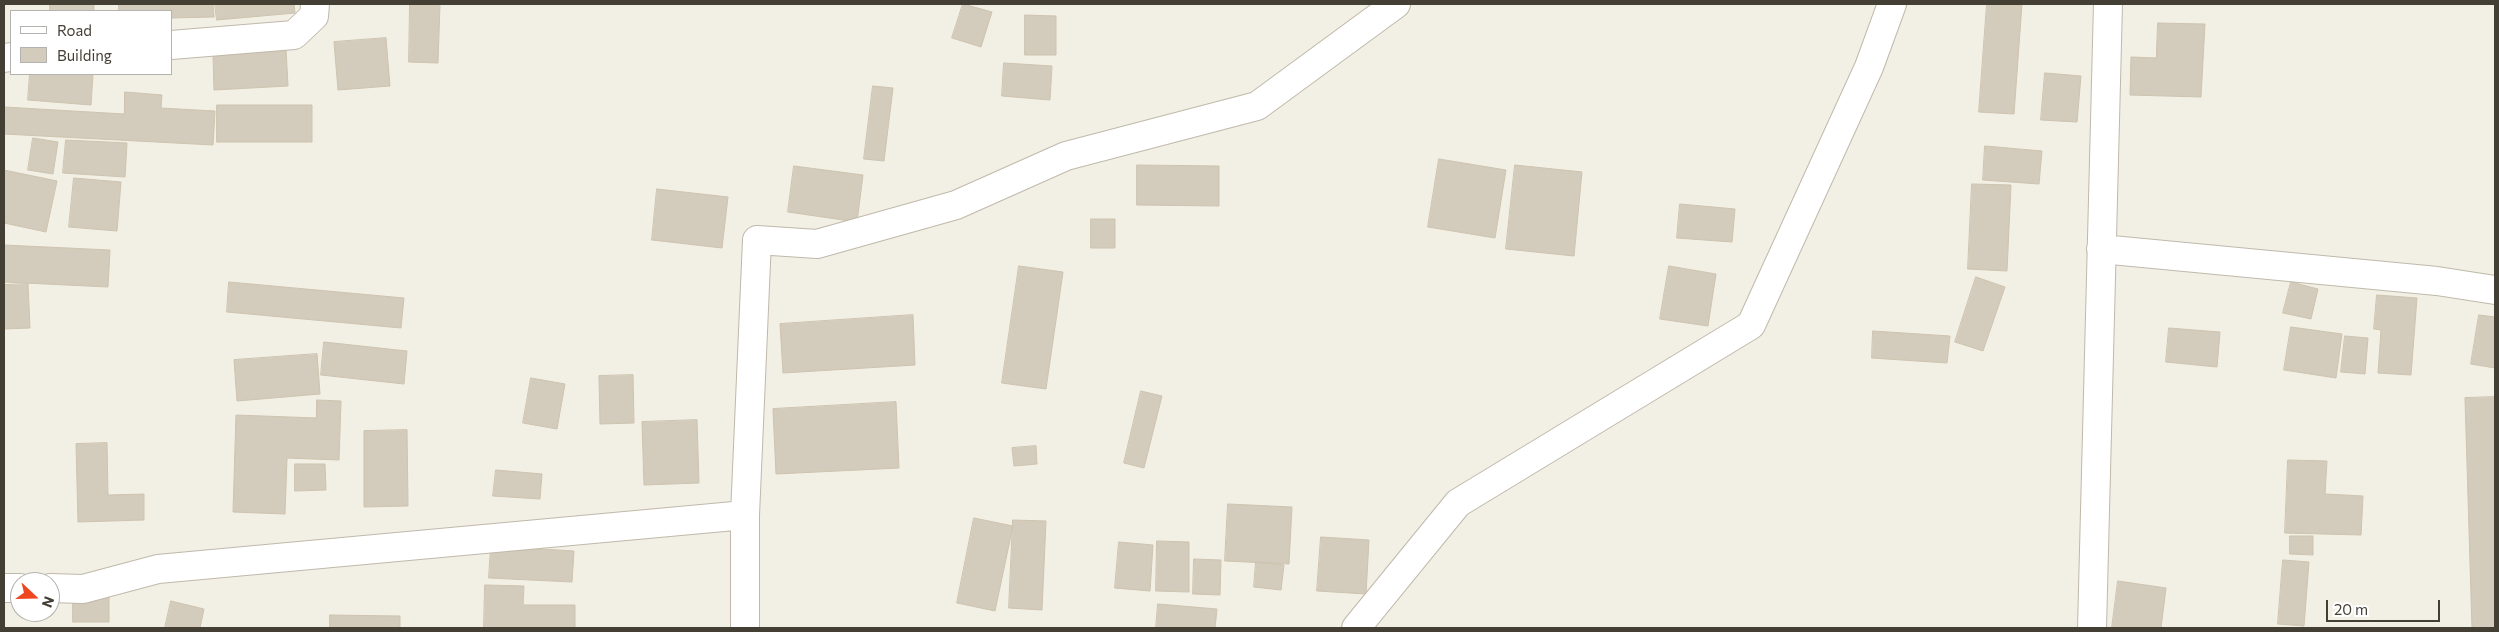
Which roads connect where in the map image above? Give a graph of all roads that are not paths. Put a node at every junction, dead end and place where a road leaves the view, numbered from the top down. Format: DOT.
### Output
graph roads {
  1 [pos="315,4"];
  2 [pos="1396,4"];
  3 [pos="1892,4"];
  4 [pos="2108,4"];
  5 [pos="172,45"];
  6 [pos="2102,249"];
  7 [pos="2495,290"];
  8 [pos="745,515"];
  9 [pos="60,588"];
  10 [pos="745,628"];
  11 [pos="1356,628"];
  12 [pos="2092,628"];
  1 -- 5 [label="street"];
  2 -- 8 [label="street"];
  3 -- 11 [label="street"];
  4 -- 6 [label="street"];
  6 -- 7 [label="street"];
  6 -- 12 [label="street"];
  8 -- 9 [label="street"];
  8 -- 10 [label="street"];
}
